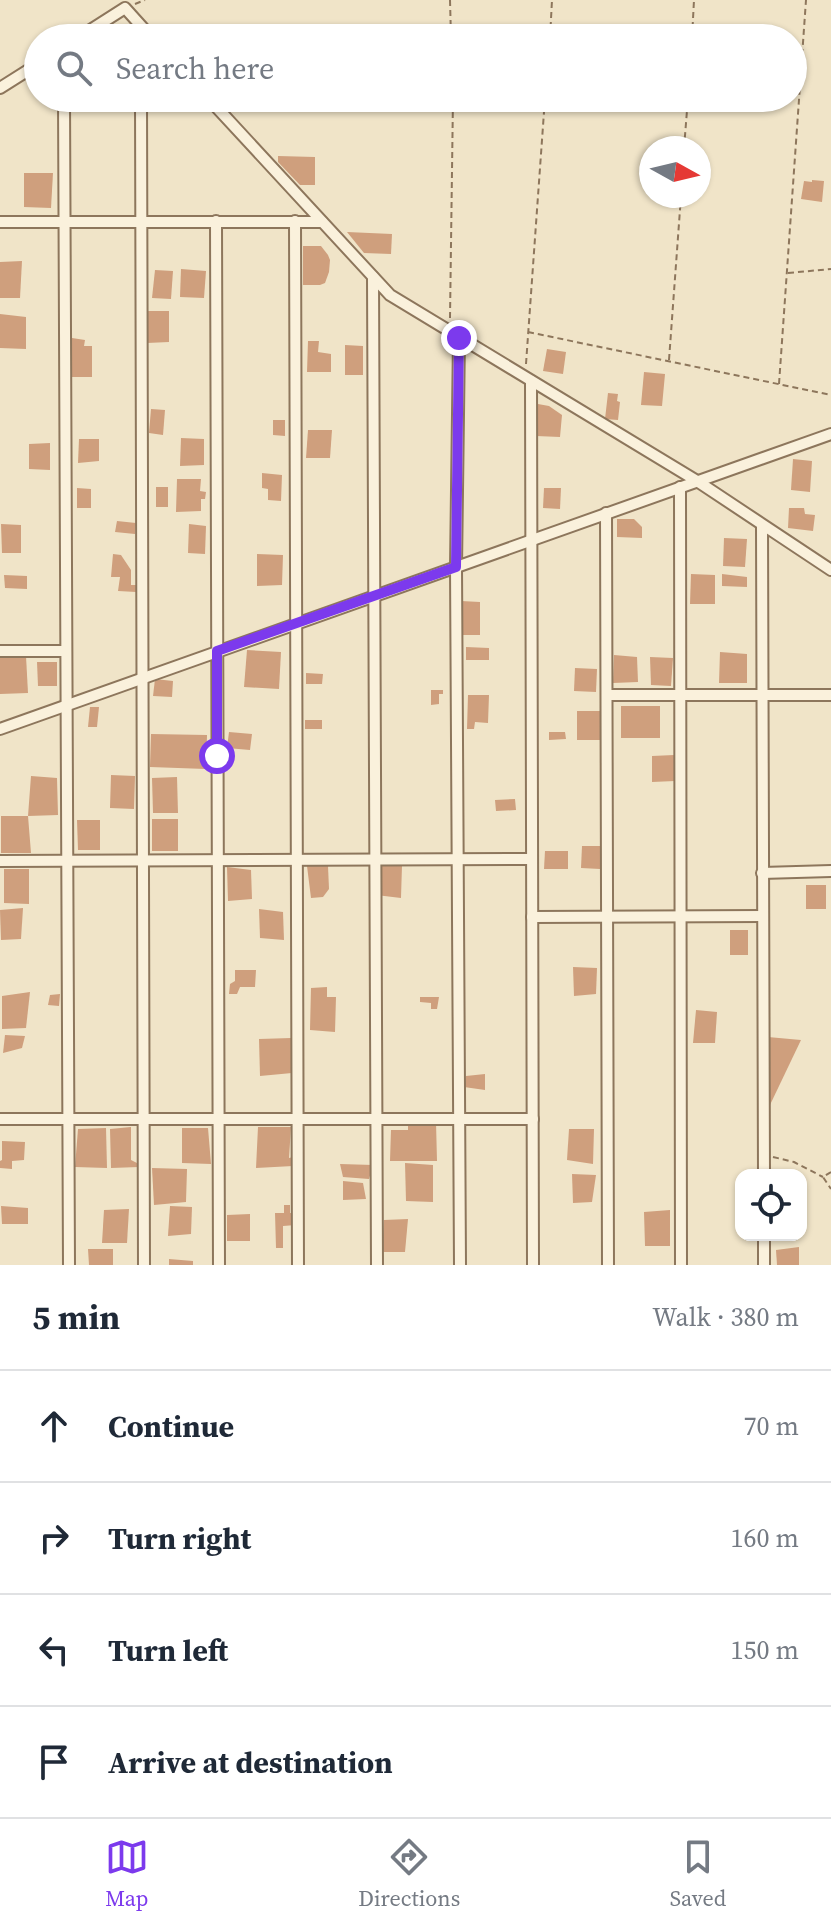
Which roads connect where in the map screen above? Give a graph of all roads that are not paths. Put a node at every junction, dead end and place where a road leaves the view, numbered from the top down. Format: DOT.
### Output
graph roads {
  1 [pos="100,24"];
  2 [pos="140,24"];
  3 [pos="24,73"];
  4 [pos="0,88"];
  5 [pos="64,112"];
  6 [pos="141,112"];
  7 [pos="221,112"];
  8 [pos="142,221"];
  9 [pos="216,221"];
  10 [pos="295,221"];
  11 [pos="0,222"];
  12 [pos="63,222"];
  13 [pos="322,222"];
  14 [pos="373,277"];
  15 [pos="455,335"];
  16 [pos="531,381"];
  17 [pos="831,434"];
  18 [pos="697,481"];
  19 [pos="680,487"];
  20 [pos="606,513"];
  21 [pos="762,526"];
  22 [pos="531,540"];
  23 [pos="456,567"];
  24 [pos="831,570"];
  25 [pos="374,596"];
  26 [pos="296,623"];
  27 [pos="0,651"];
  28 [pos="65,651"];
  29 [pos="217,651"];
  30 [pos="143,677"];
  31 [pos="607,695"];
  32 [pos="681,695"];
  33 [pos="763,695"];
  34 [pos="831,695"];
  35 [pos="66,705"];
  36 [pos="0,729"];
  37 [pos="376,859"];
  38 [pos="457,859"];
  39 [pos="532,859"];
  40 [pos="67,860"];
  41 [pos="143,860"];
  42 [pos="218,860"];
  43 [pos="297,860"];
  44 [pos="0,861"];
  45 [pos="831,871"];
  46 [pos="762,873"];
  47 [pos="763,916"];
  48 [pos="532,917"];
  49 [pos="607,917"];
  50 [pos="682,917"];
  51 [pos="0,1119"];
  52 [pos="68,1119"];
  53 [pos="144,1119"];
  54 [pos="219,1119"];
  55 [pos="297,1119"];
  56 [pos="377,1119"];
  57 [pos="459,1119"];
  58 [pos="533,1119"];
  59 [pos="764,1169"];
  60 [pos="764,1241"];
  61 [pos="69,1265"];
  62 [pos="144,1265"];
  63 [pos="219,1265"];
  64 [pos="298,1265"];
  65 [pos="377,1265"];
  66 [pos="460,1265"];
  67 [pos="533,1265"];
  68 [pos="608,1265"];
  69 [pos="681,1265"];
  70 [pos="764,1265"];
  1 -- 2 [label="street"];
  3 -- 4 [label="street"];
  5 -- 12 [label="street"];
  6 -- 8 [label="street"];
  7 -- 13 [label="street"];
  8 -- 9 [label="street"];
  8 -- 12 [label="street"];
  8 -- 30 [label="street"];
  9 -- 10 [label="street"];
  9 -- 29 [label="street"];
  10 -- 13 [label="street"];
  10 -- 26 [label="street"];
  11 -- 12 [label="street"];
  12 -- 28 [label="street"];
  13 -- 14 [label="street"];
  14 -- 15 [label="street"];
  14 -- 25 [label="street"];
  15 -- 16 [label="street"];
  15 -- 23 [label="street"];
  16 -- 18 [label="street"];
  16 -- 22 [label="street"];
  17 -- 18 [label="street"];
  18 -- 19 [label="street"];
  18 -- 21 [label="street"];
  19 -- 20 [label="street"];
  19 -- 32 [label="street"];
  20 -- 22 [label="street"];
  20 -- 31 [label="street"];
  21 -- 24 [label="street"];
  21 -- 33 [label="street"];
  22 -- 23 [label="street"];
  22 -- 39 [label="street"];
  23 -- 25 [label="street"];
  23 -- 38 [label="street"];
  25 -- 26 [label="street"];
  25 -- 37 [label="street"];
  26 -- 29 [label="street"];
  26 -- 43 [label="street"];
  27 -- 28 [label="street"];
  28 -- 35 [label="street"];
  29 -- 30 [label="street"];
  29 -- 42 [label="street"];
  30 -- 35 [label="street"];
  30 -- 41 [label="street"];
  31 -- 32 [label="street"];
  31 -- 49 [label="street"];
  32 -- 33 [label="street"];
  32 -- 50 [label="street"];
  33 -- 34 [label="street"];
  33 -- 46 [label="street"];
  35 -- 36 [label="street"];
  35 -- 40 [label="street"];
  37 -- 38 [label="street"];
  37 -- 43 [label="street"];
  37 -- 56 [label="street"];
  38 -- 39 [label="street"];
  38 -- 57 [label="street"];
  39 -- 48 [label="street"];
  40 -- 41 [label="street"];
  40 -- 44 [label="street"];
  40 -- 52 [label="street"];
  41 -- 42 [label="street"];
  41 -- 53 [label="street"];
  42 -- 43 [label="street"];
  42 -- 54 [label="street"];
  43 -- 55 [label="street"];
  45 -- 46 [label="street"];
  46 -- 47 [label="street"];
  47 -- 50 [label="street"];
  47 -- 59 [label="street"];
  48 -- 49 [label="street"];
  48 -- 58 [label="street"];
  49 -- 50 [label="street"];
  49 -- 68 [label="street"];
  50 -- 69 [label="street"];
  51 -- 52 [label="street"];
  52 -- 53 [label="street"];
  52 -- 61 [label="street"];
  53 -- 54 [label="street"];
  53 -- 62 [label="street"];
  54 -- 55 [label="street"];
  54 -- 63 [label="street"];
  55 -- 56 [label="street"];
  55 -- 64 [label="street"];
  56 -- 57 [label="street"];
  56 -- 65 [label="street"];
  57 -- 58 [label="street"];
  57 -- 66 [label="street"];
  58 -- 67 [label="street"];
  60 -- 70 [label="street"];
}
